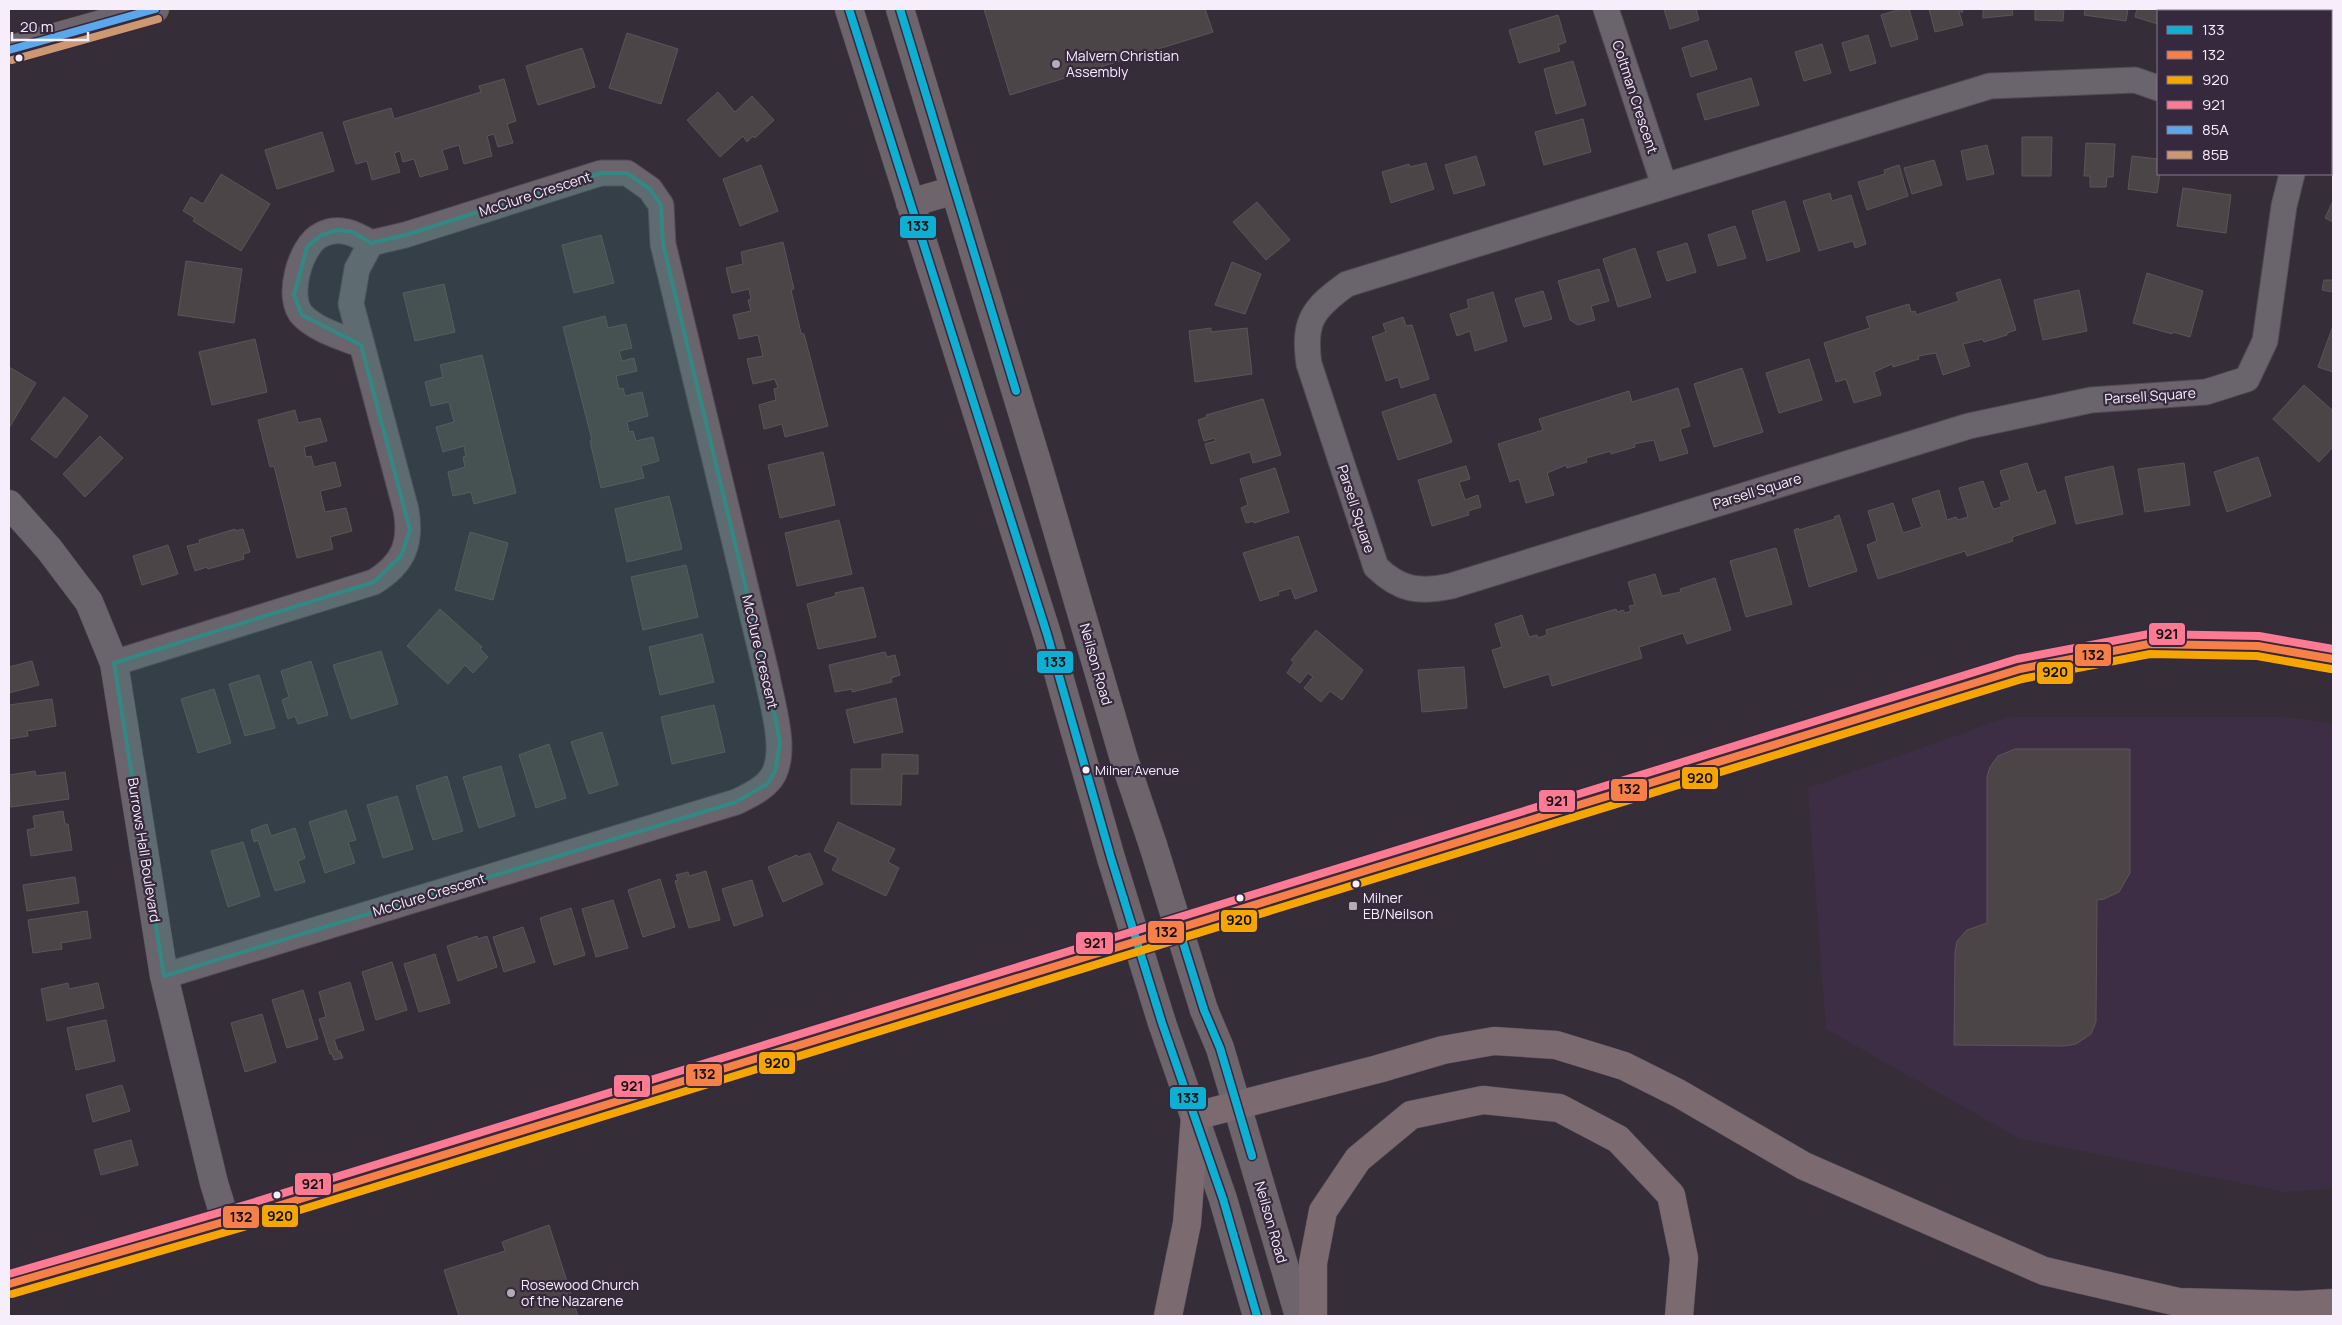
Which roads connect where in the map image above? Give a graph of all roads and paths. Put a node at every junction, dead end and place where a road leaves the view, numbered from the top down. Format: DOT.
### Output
graph roads {
  1 [pos="155,9"];
  2 [pos="849,9"];
  3 [pos="900,9"];
  4 [pos="1606,9"];
  5 [pos="9,50"];
  6 [pos="2157,88"];
  7 [pos="2292,175"];
  8 [pos="1664,185"];
  9 [pos="954,190"];
  10 [pos="910,203"];
  11 [pos="371,243"];
  12 [pos="361,345"];
  13 [pos="9,504"];
  14 [pos="2333,659"];
  15 [pos="114,663"];
  16 [pos="164,976"];
  17 [pos="1237,1105"];
  18 [pos="1195,1116"];
  19 [pos="226,1222"];
  20 [pos="9,1284"];
  21 [pos="2333,1303"];
  22 [pos="1168,1316"];
  23 [pos="1257,1316"];
  24 [pos="1299,1316"];
  25 [pos="1313,1316"];
  26 [pos="1679,1316"];
  1 -- 5 [label="main road"];
  2 -- 10 [label="main road"];
  3 -- 9 [label="main road, Neilson Road"];
  4 -- 8 [label="street, Coltman Crescent"];
  6 -- 8 [label="street, Parsell Square"];
  7 -- 8 [label="street, Parsell Square"];
  9 -- 10 [label="main road"];
  9 -- 17 [label="main road, Neilson Road, bridge"];
  10 -- 18 [label="main road, bridge"];
  11 -- 12 [label="street"];
  11 -- 12 [label="street"];
  11 -- 16 [label="street, McClure Crescent"];
  12 -- 15 [label="street"];
  13 -- 15 [label="street, Burrows Hall Boulevard"];
  14 -- 19 [label="main road"];
  15 -- 16 [label="street, Burrows Hall Boulevard"];
  16 -- 19 [label="street, Burrows Hall Boulevard"];
  17 -- 18 [label="highway"];
  17 -- 21 [label="highway"];
  17 -- 24 [label="main road, Neilson Road"];
  18 -- 22 [label="highway"];
  18 -- 23 [label="main road"];
  19 -- 20 [label="main road"];
  25 -- 26 [label="highway"];
}
